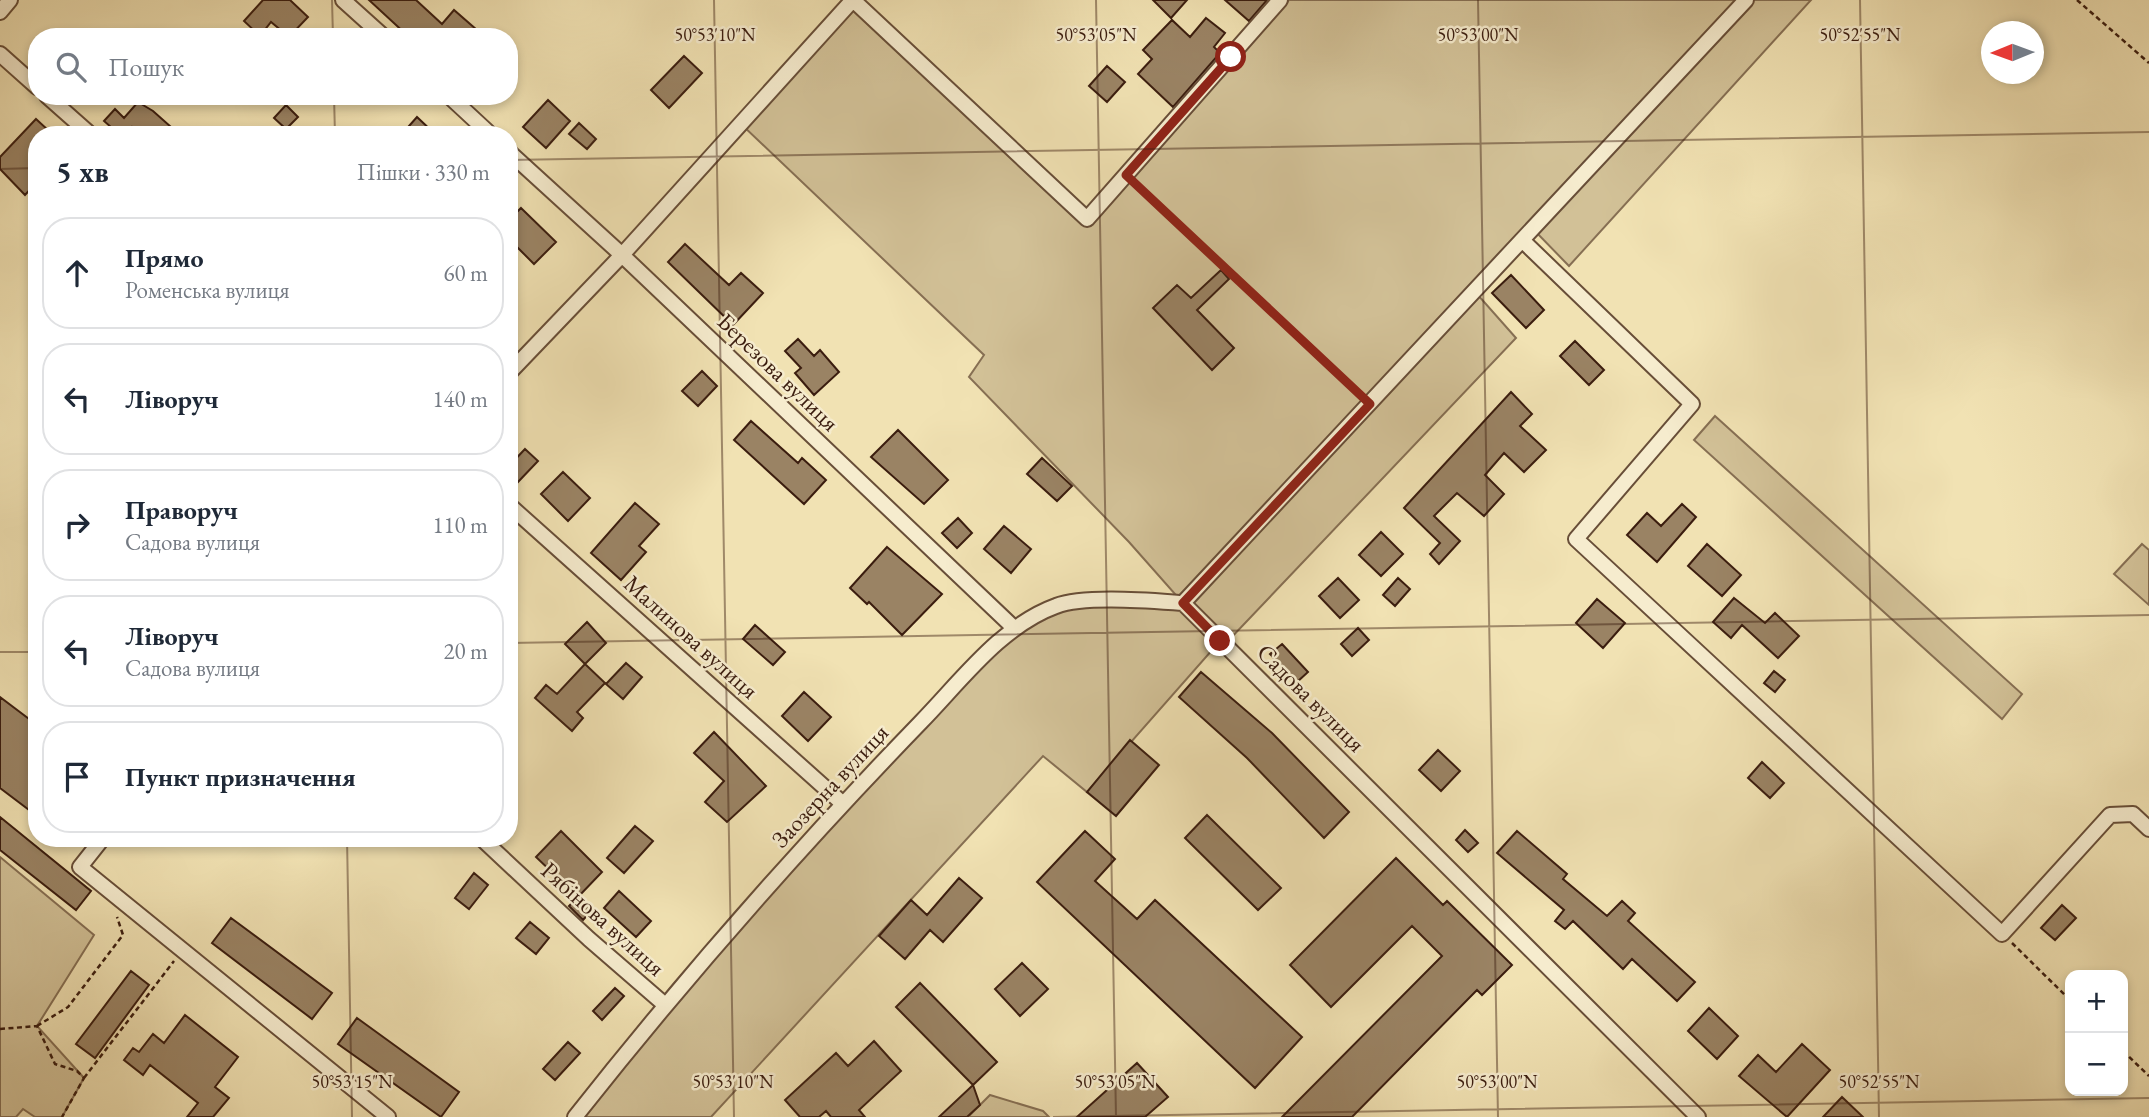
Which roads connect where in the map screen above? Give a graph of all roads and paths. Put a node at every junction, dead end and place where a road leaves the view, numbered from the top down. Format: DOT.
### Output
graph roads {
  1 [pos="10,0"];
  2 [pos="344,0"];
  3 [pos="1280,0"];
  4 [pos="1746,0"];
  5 [pos="2077,0"];
  6 [pos="852,1"];
  7 [pos="0,12"];
  8 [pos="374,28"];
  9 [pos="0,54"];
  10 [pos="2149,63"];
  11 [pos="28,79"];
  12 [pos="57,105"];
  13 [pos="459,105"];
  14 [pos="81,126"];
  15 [pos="481,126"];
  16 [pos="518,160"];
  17 [pos="1126,175"];
  18 [pos="1523,241"];
  19 [pos="622,255"];
  20 [pos="518,364"];
  21 [pos="1370,404"];
  22 [pos="518,513"];
  23 [pos="1183,603"];
  24 [pos="1013,627"];
  25 [pos="842,803"];
  26 [pos="2149,829"];
  27 [pos="96,847"];
  28 [pos="491,847"];
  29 [pos="107,889"];
  30 [pos="2002,934"];
  31 [pos="182,950"];
  32 [pos="2065,995"];
  33 [pos="664,1004"];
  34 [pos="37,1026"];
  35 [pos="0,1029"];
  36 [pos="2128,1056"];
  37 [pos="2149,1076"];
  38 [pos="84,1078"];
  39 [pos="62,1117"];
  40 [pos="388,1117"];
  41 [pos="575,1117"];
  42 [pos="1698,1117"];
  1 -- 7 [label="street"];
  2 -- 8 [label="street"];
  3 -- 17 [label="street"];
  4 -- 18 [label="street"];
  5 -- 10 [label="path"];
  6 -- 17 [label="street"];
  6 -- 19 [label="street"];
  9 -- 11 [label="street"];
  12 -- 14 [label="street"];
  13 -- 15 [label="street"];
  16 -- 19 [label="street, Березова вулиця"];
  17 -- 21 [label="path"];
  18 -- 21 [label="street"];
  18 -- 30 [label="street"];
  19 -- 20 [label="street"];
  19 -- 24 [label="street, Березова вулиця"];
  21 -- 23 [label="street"];
  22 -- 25 [label="street, Малинова вулиця"];
  23 -- 24 [label="street, Заозерна вулиця"];
  23 -- 42 [label="street, Садова вулиця"];
  24 -- 25 [label="street, Заозерна вулиця"];
  25 -- 33 [label="street, Заозерна вулиця"];
  26 -- 30 [label="street"];
  27 -- 29 [label="street"];
  28 -- 33 [label="street, Рябінова вулиця"];
  29 -- 31 [label="street"];
  29 -- 34 [label="path"];
  30 -- 32 [label="path"];
  31 -- 38 [label="path"];
  31 -- 40 [label="street"];
  33 -- 41 [label="street, Заозерна вулиця"];
  34 -- 35 [label="path"];
  34 -- 38 [label="path"];
  36 -- 37 [label="path"];
  38 -- 39 [label="path"];
}
